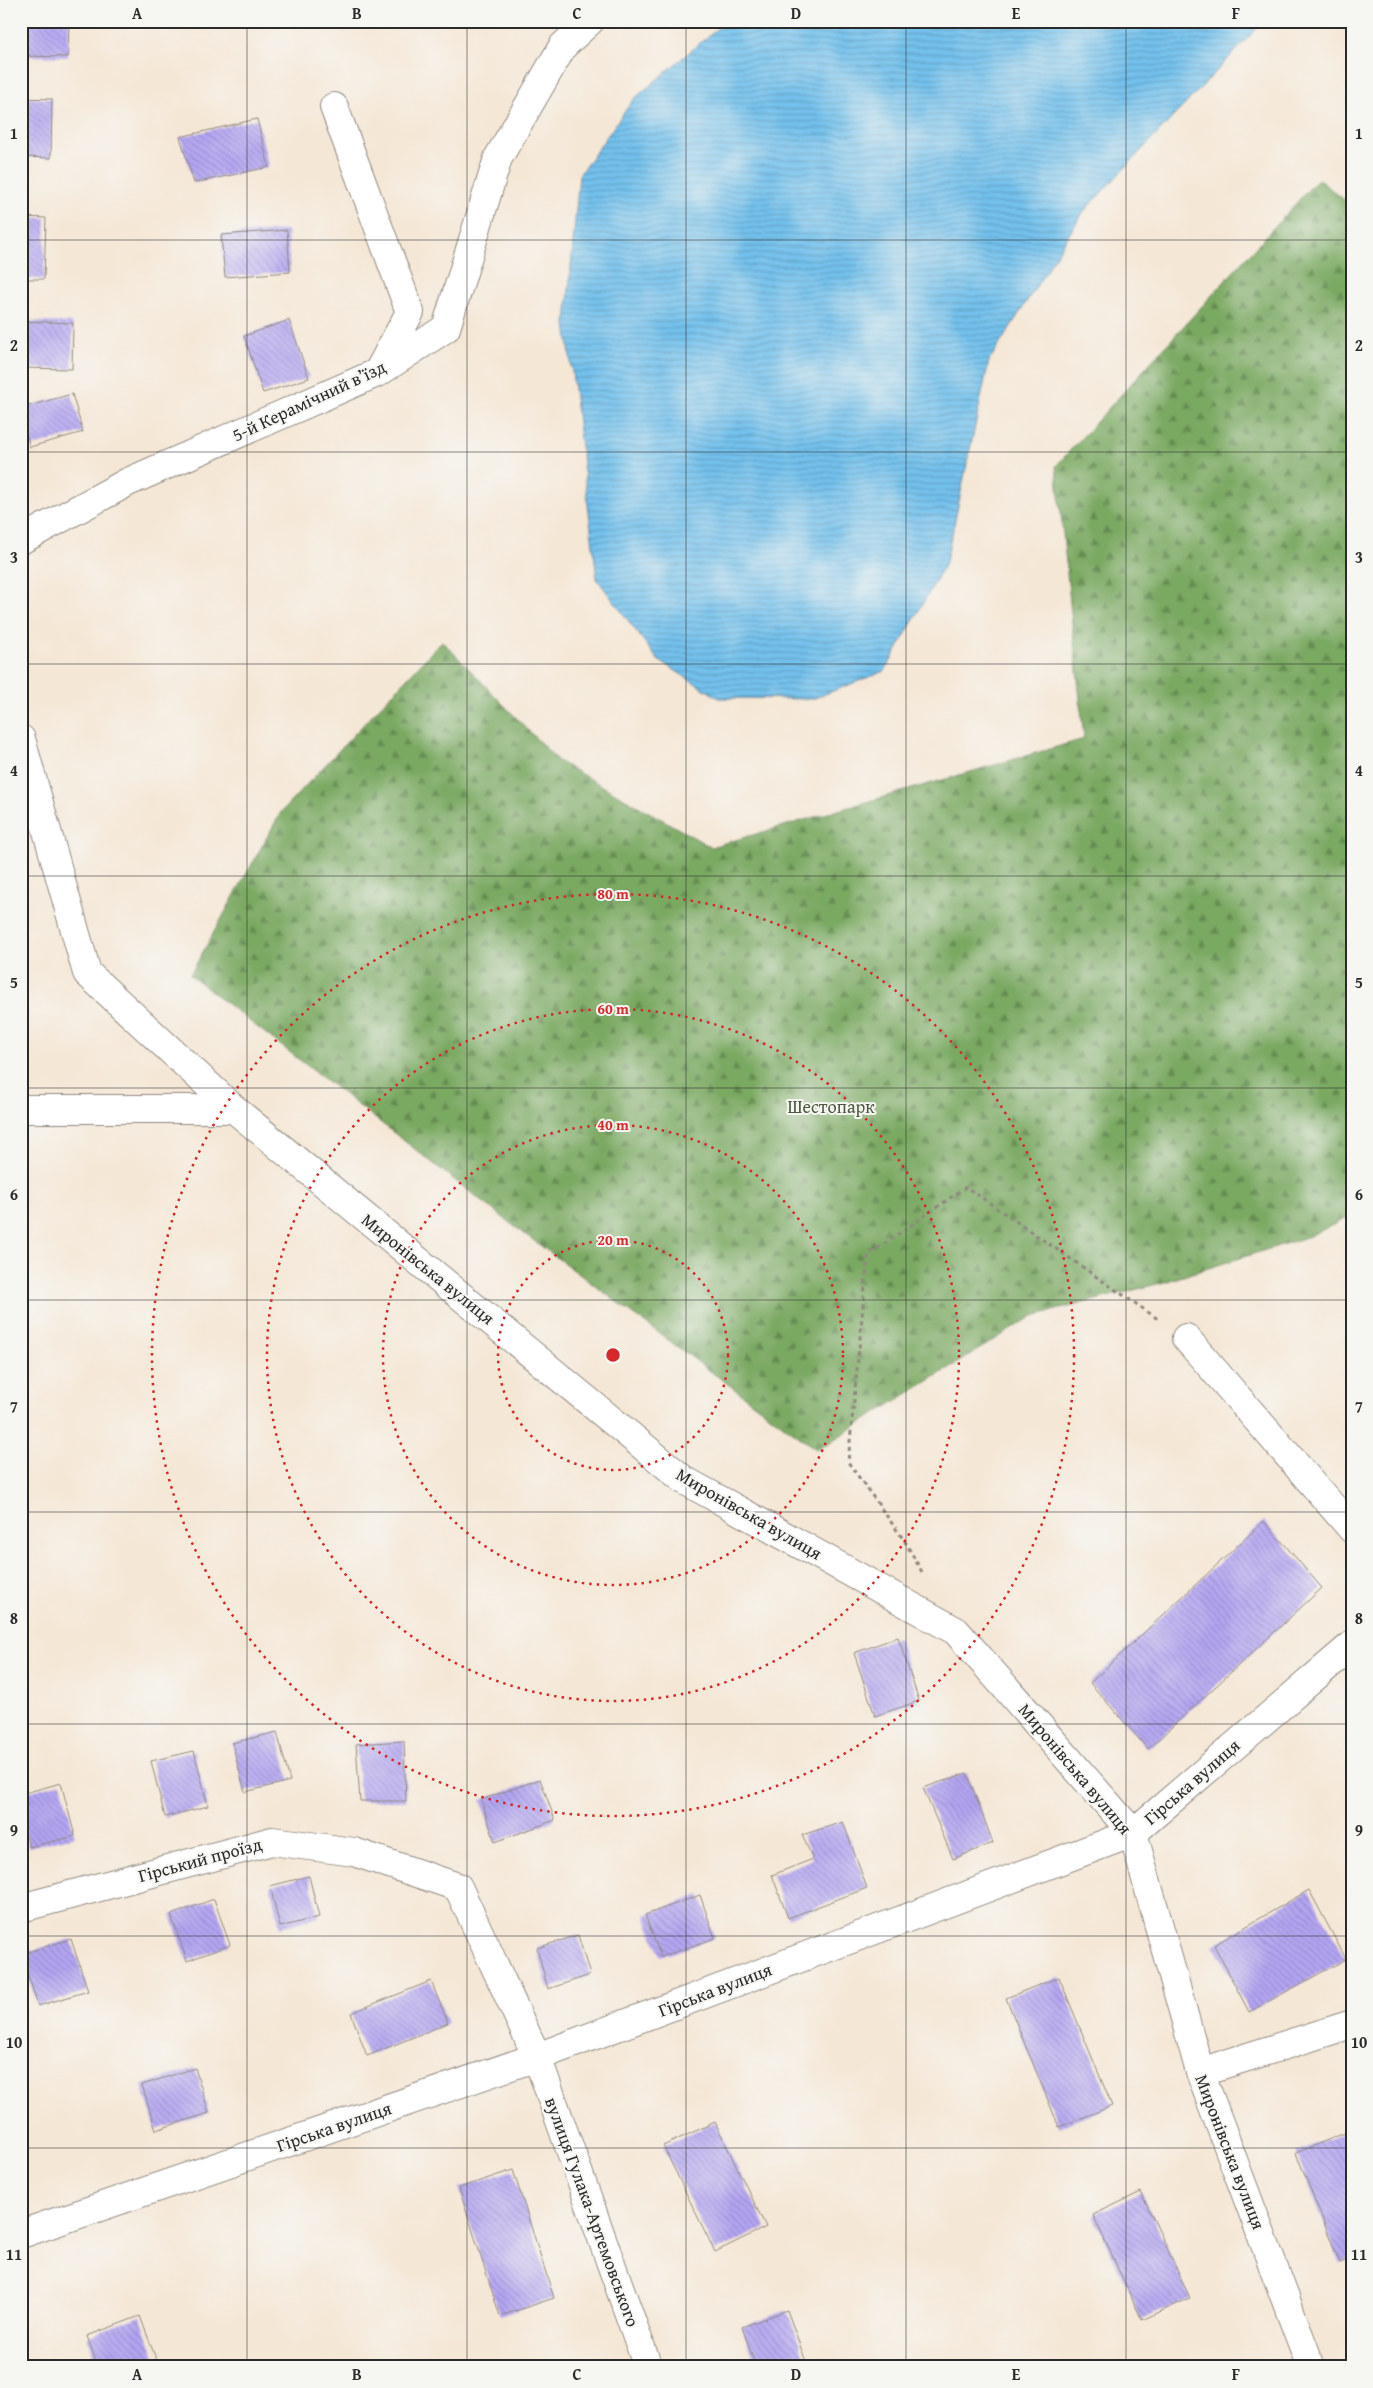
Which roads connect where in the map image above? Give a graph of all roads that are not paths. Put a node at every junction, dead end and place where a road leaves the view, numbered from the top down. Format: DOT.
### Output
graph roads {
  1 [pos="590,21"];
  2 [pos="334,107"];
  3 [pos="378,372"];
  4 [pos="21,540"];
  5 [pos="21,739"];
  6 [pos="21,1109"];
  7 [pos="234,1109"];
  8 [pos="1186,1338"];
  9 [pos="1352,1529"];
  10 [pos="1352,1645"];
  11 [pos="1133,1833"];
  12 [pos="21,1908"];
  13 [pos="1352,2024"];
  14 [pos="537,2057"];
  15 [pos="1200,2072"];
  16 [pos="21,2234"];
  17 [pos="648,2367"];
  18 [pos="1311,2367"];
  1 -- 3 [label="street, 5-й Керамічний в’їзд"];
  2 -- 3 [label="street"];
  3 -- 4 [label="street, 5-й Керамічний в’їзд"];
  5 -- 7 [label="street, Миронівська вулиця"];
  6 -- 7 [label="street"];
  7 -- 11 [label="street, Миронівська вулиця"];
  8 -- 9 [label="street"];
  10 -- 11 [label="street, Гірська вулиця"];
  11 -- 14 [label="street, Гірська вулиця"];
  11 -- 15 [label="street, Миронівська вулиця"];
  12 -- 14 [label="street, Гірський проїзд"];
  13 -- 15 [label="street"];
  14 -- 16 [label="street, Гірська вулиця"];
  14 -- 17 [label="street, вулиця Гулака-Артемовського"];
  15 -- 18 [label="street, Миронівська вулиця"];
}
